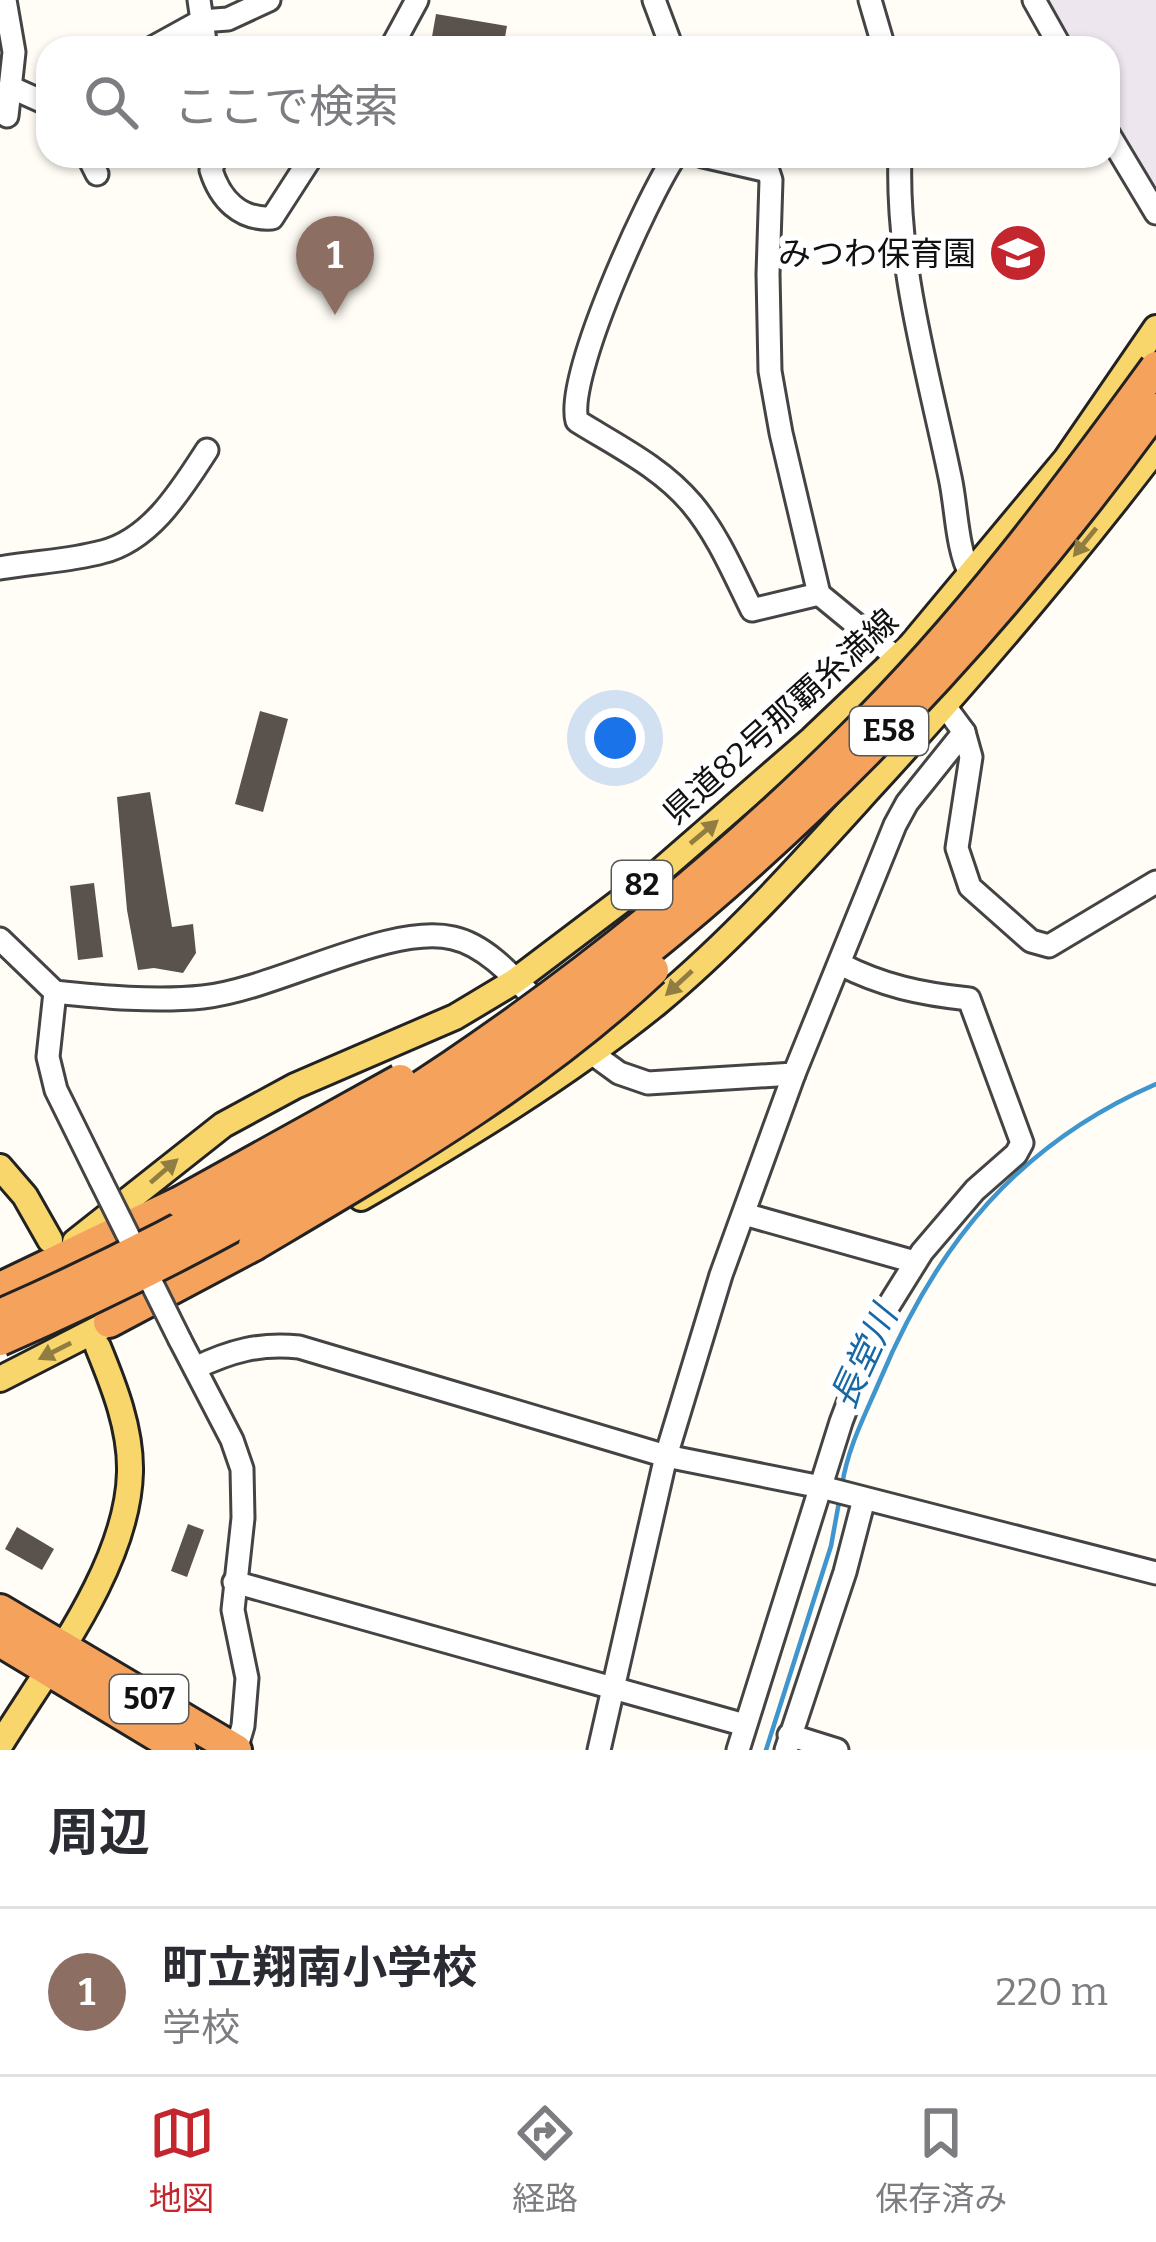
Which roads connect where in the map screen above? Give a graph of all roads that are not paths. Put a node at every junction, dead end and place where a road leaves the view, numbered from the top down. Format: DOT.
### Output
graph roads {
  1 [pos="4,0"];
  2 [pos="269,0"];
  3 [pos="417,0"];
  4 [pos="654,0"];
  5 [pos="870,0"];
  6 [pos="1034,0"];
  7 [pos="200,10"];
  8 [pos="167,36"];
  9 [pos="398,36"];
  10 [pos="668,36"];
  11 [pos="880,36"];
  12 [pos="1054,36"];
  13 [pos="6,84"];
  14 [pos="36,98"];
  15 [pos="7,116"];
  16 [pos="1120,154"];
  17 [pos="212,168"];
  18 [pos="303,168"];
  19 [pos="667,168"];
  20 [pos="755,168"];
  21 [pos="900,168"];
  22 [pos="1156,213"];
  23 [pos="1156,328"];
  24 [pos="1156,367"];
  25 [pos="1156,409"];
  26 [pos="1156,449"];
  27 [pos="207,450"];
  28 [pos="0,568"];
  29 [pos="970,576"];
  30 [pos="819,594"];
  31 [pos="898,658"];
  32 [pos="947,704"];
  33 [pos="964,732"];
  34 [pos="768,834"];
  35 [pos="1156,882"];
  36 [pos="0,939"];
  37 [pos="840,964"];
  38 [pos="515,980"];
  39 [pos="55,992"];
  40 [pos="590,1055"];
  41 [pos="794,1074"];
  42 [pos="0,1167"];
  43 [pos="744,1214"];
  44 [pos="50,1240"];
  45 [pos="915,1262"];
  46 [pos="0,1287"];
  47 [pos="0,1315"];
  48 [pos="104,1334"];
  49 [pos="0,1340"];
  50 [pos="195,1368"];
  51 [pos="0,1378"];
  52 [pos="666,1456"];
  53 [pos="820,1487"];
  54 [pos="864,1498"];
  55 [pos="1156,1573"];
  56 [pos="234,1582"];
  57 [pos="0,1610"];
  58 [pos="0,1641"];
  59 [pos="55,1659"];
  60 [pos="613,1687"];
  61 [pos="746,1725"];
  62 [pos="239,1738"];
  63 [pos="787,1742"];
  64 [pos="0,1745"];
  65 [pos="181,1750"];
  66 [pos="599,1750"];
  67 [pos="738,1750"];
  68 [pos="837,1750"];
  1 -- 13 [label="street"];
  2 -- 7 [label="street"];
  3 -- 9 [label="street"];
  4 -- 10 [label="street"];
  5 -- 11 [label="street"];
  6 -- 12 [label="street"];
  7 -- 8 [label="street"];
  13 -- 14 [label="street"];
  13 -- 15 [label="street"];
  16 -- 22 [label="street"];
  17 -- 18 [label="street"];
  19 -- 30 [label="street"];
  20 -- 30 [label="street"];
  21 -- 29 [label="street"];
  23 -- 29 [label="main road, 県道82号那覇糸満線 / 82"];
  24 -- 34 [label="highway, E58, bridge"];
  25 -- 34 [label="highway, E58, bridge"];
  26 -- 32 [label="main road, one-way"];
  27 -- 28 [label="street"];
  29 -- 31 [label="main road, 県道82号那覇糸満線 / 82"];
  30 -- 31 [label="street"];
  31 -- 32 [label="street"];
  38 -- 31 [label="main road, 県道82号那覇糸満線 / 82, one-way"];
  32 -- 33 [label="street"];
  32 -- 40 [label="main road, one-way"];
  33 -- 35 [label="street"];
  33 -- 37 [label="street"];
  34 -- 46 [label="highway, bridge"];
  34 -- 47 [label="highway, E58, bridge"];
  34 -- 48 [label="highway, bridge"];
  34 -- 49 [label="highway, E58, bridge"];
  36 -- 39 [label="street"];
  37 -- 41 [label="street"];
  37 -- 45 [label="street"];
  38 -- 39 [label="street"];
  38 -- 40 [label="street"];
  46 -- 38 [label="main road, 県道82号那覇糸満線 / 82, one-way"];
  39 -- 50 [label="street, bridge"];
  40 -- 41 [label="street"];
  40 -- 48 [label="main road"];
  41 -- 43 [label="street"];
  42 -- 44 [label="main road"];
  43 -- 45 [label="street"];
  43 -- 52 [label="street"];
  45 -- 53 [label="street"];
  48 -- 51 [label="main road, one-way"];
  48 -- 59 [label="main road"];
  50 -- 52 [label="street"];
  50 -- 56 [label="street"];
  52 -- 53 [label="street"];
  52 -- 60 [label="street"];
  53 -- 54 [label="street"];
  53 -- 61 [label="street"];
  54 -- 55 [label="street"];
  54 -- 63 [label="street"];
  56 -- 60 [label="street"];
  56 -- 62 [label="street"];
  57 -- 59 [label="highway, 507"];
  58 -- 59 [label="highway, 507"];
  59 -- 62 [label="highway, 507"];
  59 -- 64 [label="main road"];
  59 -- 65 [label="highway, 507"];
  60 -- 61 [label="street"];
  60 -- 66 [label="street"];
  61 -- 67 [label="street"];
  63 -- 68 [label="street"];
}
